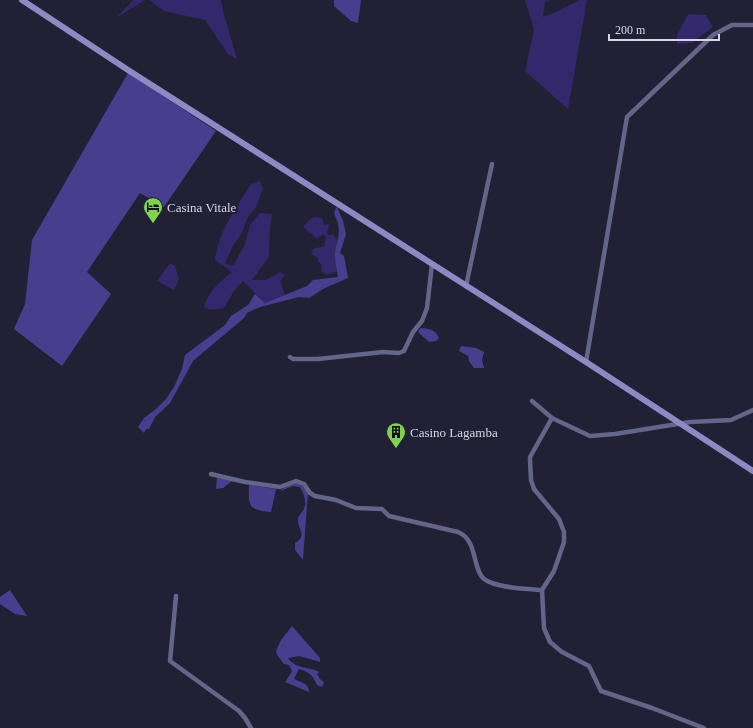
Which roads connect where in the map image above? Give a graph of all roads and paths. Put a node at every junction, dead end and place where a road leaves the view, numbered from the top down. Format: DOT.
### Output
graph roads {
  1 [pos="22,0"];
  2 [pos="753,25"];
  3 [pos="492,164"];
  4 [pos="432,264"];
  5 [pos="466,286"];
  6 [pos="290,357"];
  7 [pos="586,362"];
  8 [pos="532,401"];
  9 [pos="753,410"];
  10 [pos="552,418"];
  11 [pos="680,424"];
  12 [pos="753,471"];
  13 [pos="211,474"];
  14 [pos="542,590"];
  15 [pos="176,596"];
  16 [pos="251,728"];
  17 [pos="704,728"];
  1 -- 4 [label="main road"];
  2 -- 7 [label="street"];
  3 -- 5 [label="street"];
  4 -- 5 [label="main road"];
  4 -- 6 [label="street"];
  5 -- 7 [label="main road"];
  7 -- 11 [label="main road"];
  8 -- 10 [label="street"];
  9 -- 11 [label="street"];
  10 -- 11 [label="street"];
  10 -- 14 [label="street"];
  11 -- 12 [label="main road"];
  13 -- 14 [label="street"];
  14 -- 17 [label="street"];
  15 -- 16 [label="street"];
}
